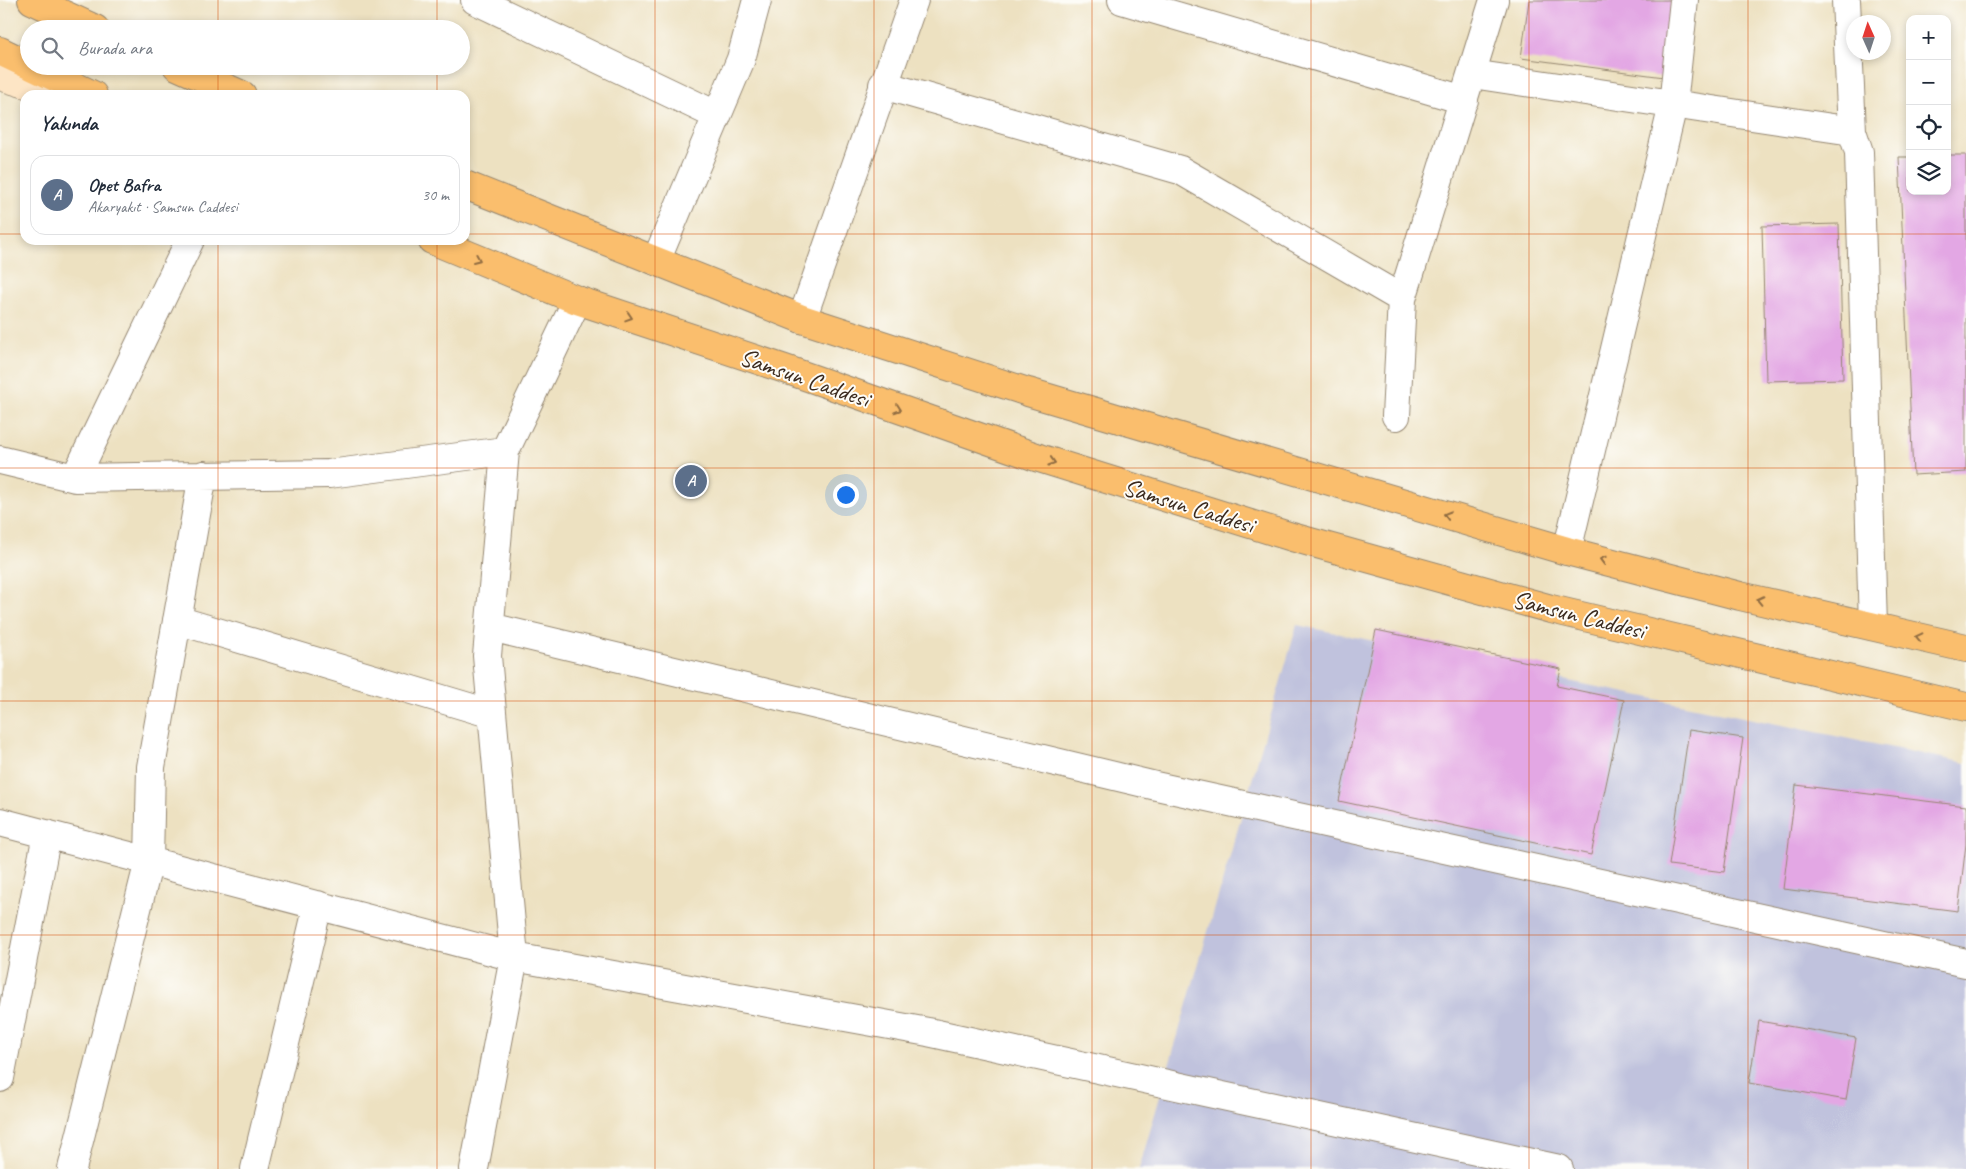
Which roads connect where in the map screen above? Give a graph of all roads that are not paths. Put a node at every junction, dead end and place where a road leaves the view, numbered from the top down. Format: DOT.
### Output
graph roads {
  1 [pos="32,0"];
  2 [pos="44,0"];
  3 [pos="475,0"];
  4 [pos="758,0"];
  5 [pos="914,0"];
  6 [pos="1122,0"];
  7 [pos="1494,0"];
  8 [pos="1684,0"];
  9 [pos="1846,0"];
  10 [pos="77,20"];
  11 [pos="79,20"];
  12 [pos="0,52"];
  13 [pos="20,61"];
  14 [pos="1472,74"];
  15 [pos="50,75"];
  16 [pos="197,75"];
  17 [pos="0,76"];
  18 [pos="883,84"];
  19 [pos="46,90"];
  20 [pos="82,90"];
  21 [pos="231,90"];
  22 [pos="1464,100"];
  23 [pos="1673,105"];
  24 [pos="716,115"];
  25 [pos="1852,131"];
  26 [pos="470,187"];
  27 [pos="188,245"];
  28 [pos="444,245"];
  29 [pos="656,262"];
  30 [pos="577,300"];
  31 [pos="1402,300"];
  32 [pos="802,319"];
  33 [pos="1396,416"];
  34 [pos="505,451"];
  35 [pos="0,460"];
  36 [pos="203,475"];
  37 [pos="75,478"];
  38 [pos="1567,551"];
  39 [pos="177,620"];
  40 [pos="1873,626"];
  41 [pos="490,627"];
  42 [pos="1966,648"];
  43 [pos="1966,707"];
  44 [pos="492,714"];
  45 [pos="0,822"];
  46 [pos="47,834"];
  47 [pos="149,861"];
  48 [pos="318,905"];
  49 [pos="514,957"];
  50 [pos="1966,963"];
  51 [pos="0,1078"];
  52 [pos="72,1169"];
  53 [pos="255,1169"];
  54 [pos="474,1169"];
  55 [pos="1559,1169"];
  1 -- 10 [label="highway"];
  2 -- 11 [label="street"];
  3 -- 24 [label="street"];
  4 -- 24 [label="street"];
  5 -- 18 [label="street"];
  6 -- 22 [label="street"];
  7 -- 14 [label="street"];
  8 -- 23 [label="street"];
  9 -- 25 [label="street"];
  12 -- 13 [label="highway"];
  14 -- 22 [label="street"];
  14 -- 23 [label="street"];
  15 -- 20 [label="highway"];
  16 -- 21 [label="highway"];
  17 -- 19 [label="street"];
  18 -- 31 [label="street"];
  18 -- 32 [label="street"];
  22 -- 31 [label="street"];
  23 -- 25 [label="street"];
  23 -- 38 [label="street"];
  24 -- 29 [label="street"];
  25 -- 40 [label="street"];
  26 -- 29 [label="highway"];
  27 -- 37 [label="street"];
  28 -- 30 [label="highway, Samsun Caddesi, one-way"];
  29 -- 32 [label="highway"];
  30 -- 34 [label="street"];
  30 -- 43 [label="highway, Samsun Caddesi, one-way"];
  31 -- 33 [label="street"];
  38 -- 32 [label="highway, one-way"];
  34 -- 36 [label="street"];
  34 -- 41 [label="street"];
  35 -- 37 [label="street"];
  36 -- 37 [label="street"];
  36 -- 39 [label="street"];
  40 -- 38 [label="highway, one-way"];
  39 -- 44 [label="street"];
  39 -- 47 [label="street"];
  42 -- 40 [label="highway, one-way"];
  41 -- 44 [label="street"];
  41 -- 50 [label="street"];
  44 -- 49 [label="street"];
  45 -- 46 [label="street"];
  46 -- 47 [label="street"];
  46 -- 51 [label="street"];
  47 -- 48 [label="street"];
  47 -- 52 [label="street"];
  48 -- 49 [label="street"];
  48 -- 53 [label="street"];
  49 -- 54 [label="street"];
  49 -- 55 [label="street"];
}
